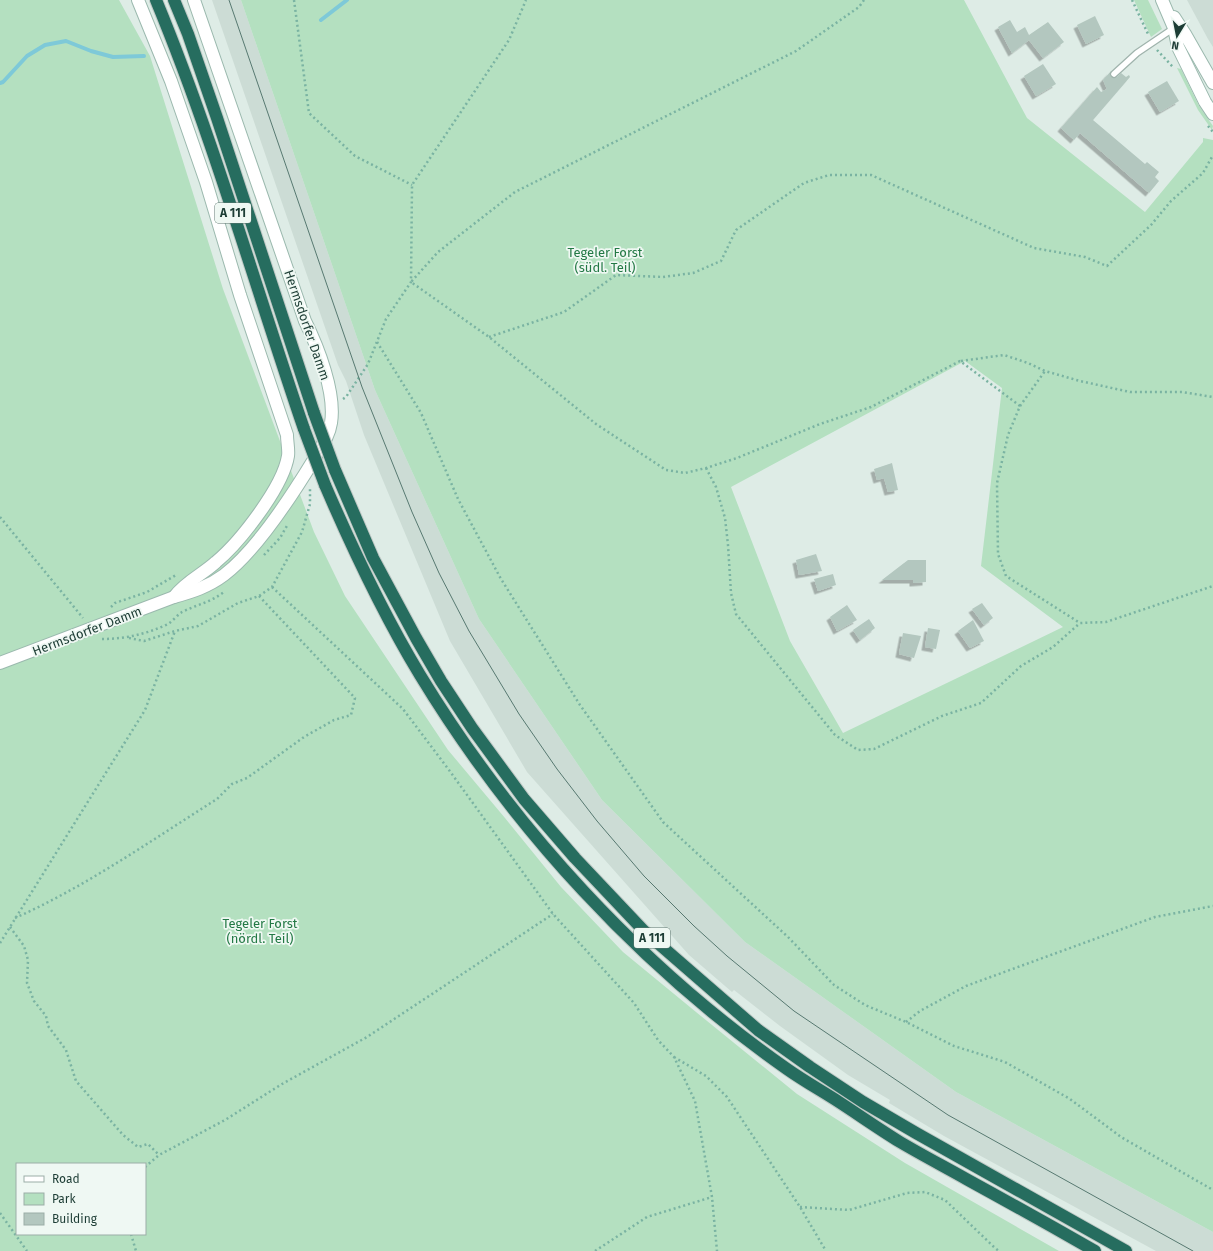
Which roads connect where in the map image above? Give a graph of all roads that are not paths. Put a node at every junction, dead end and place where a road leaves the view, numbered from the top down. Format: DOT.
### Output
graph roads {
  1 [pos="138,0"];
  2 [pos="156,0"];
  3 [pos="174,0"];
  4 [pos="194,0"];
  5 [pos="1162,0"];
  6 [pos="1174,28"];
  7 [pos="1114,74"];
  8 [pos="1213,84"];
  9 [pos="1210,120"];
  10 [pos="174,597"];
  11 [pos="0,663"];
  12 [pos="1095,1251"];
  13 [pos="1126,1251"];
  1 -- 10 [label="main road, Hermsdorfer Damm"];
  2 -- 12 [label="highway, A 111, bridge"];
  3 -- 13 [label="highway, A 111, bridge"];
  4 -- 10 [label="main road, Hermsdorfer Damm"];
  5 -- 6 [label="main road"];
  5 -- 8 [label="main road"];
  6 -- 7 [label="lane"];
  6 -- 9 [label="main road"];
  10 -- 11 [label="main road, Hermsdorfer Damm"];
}
